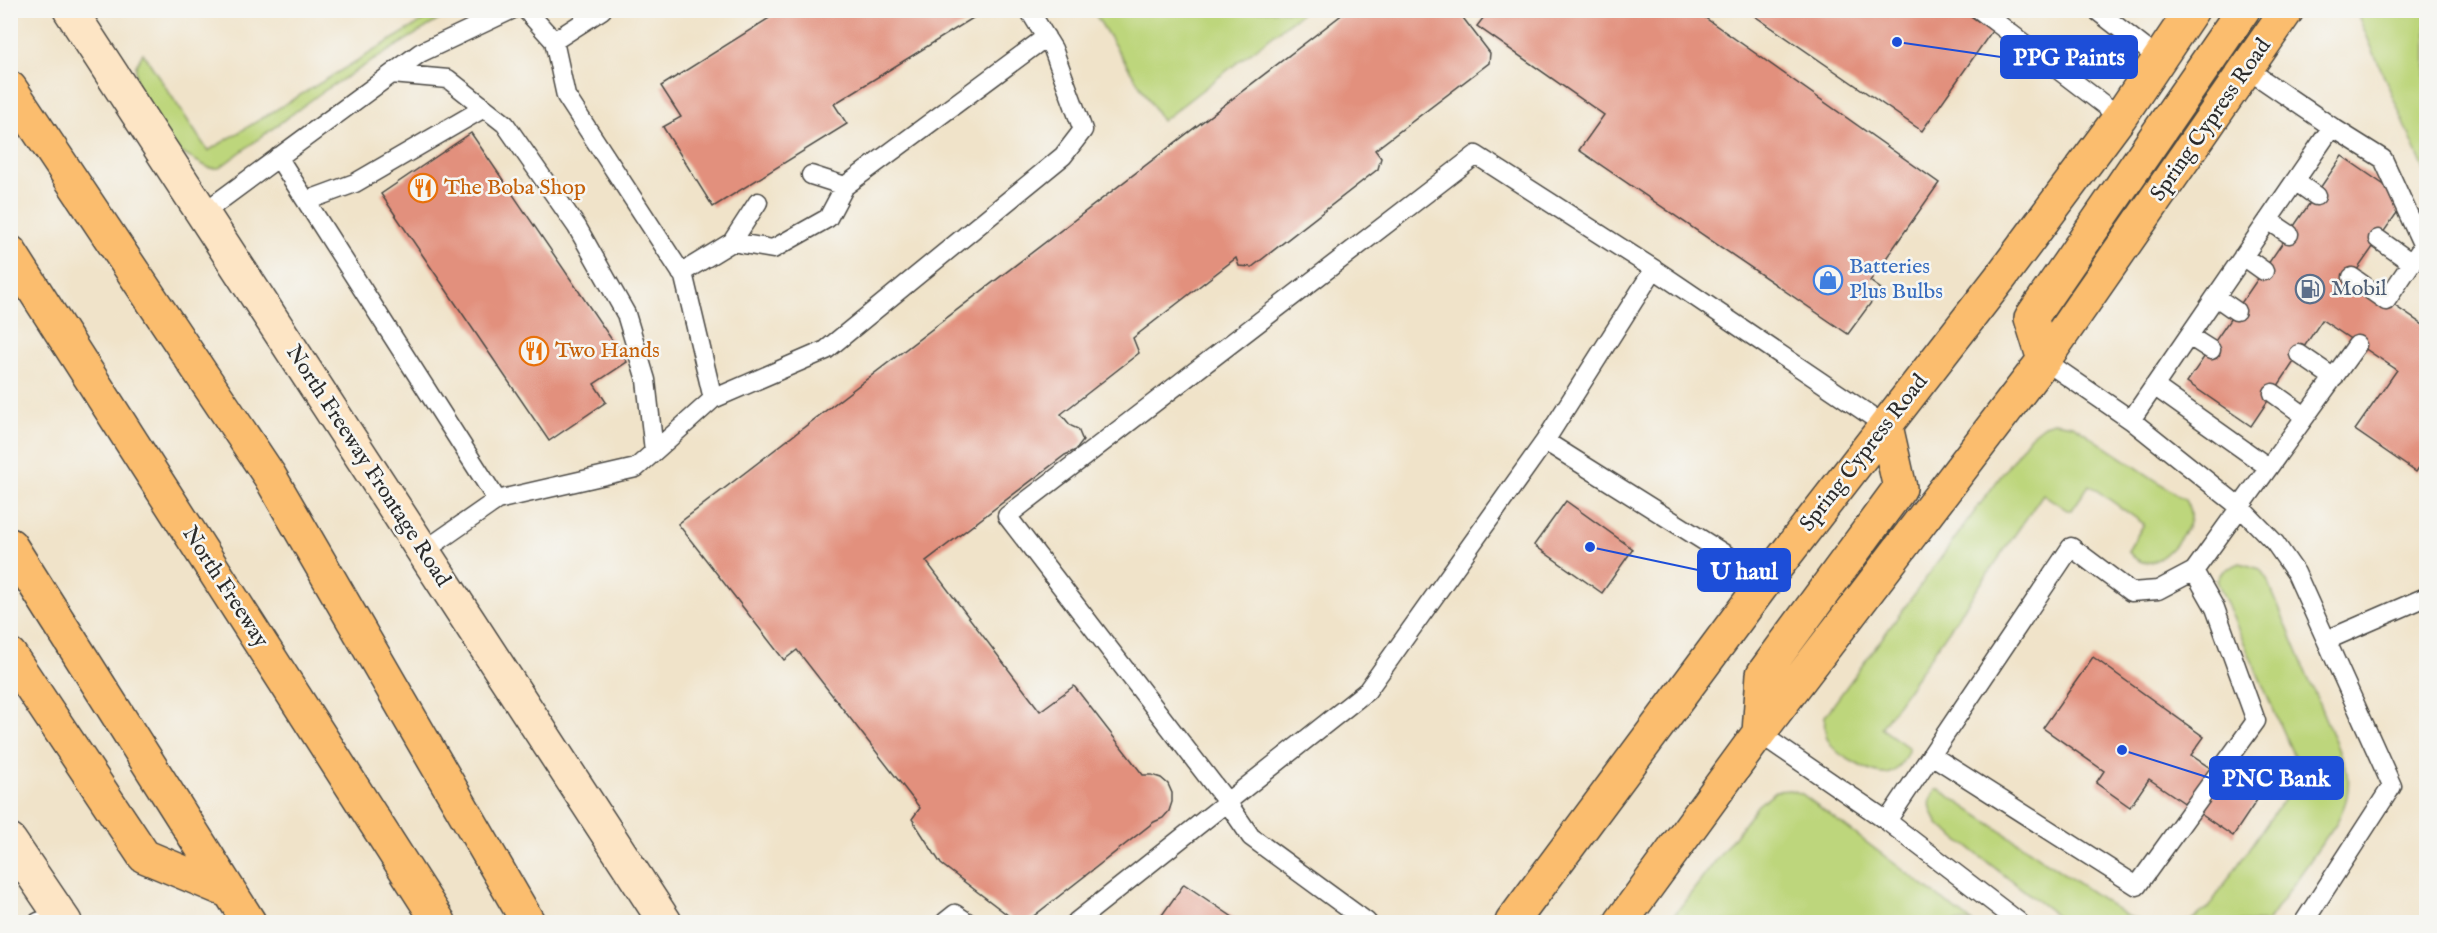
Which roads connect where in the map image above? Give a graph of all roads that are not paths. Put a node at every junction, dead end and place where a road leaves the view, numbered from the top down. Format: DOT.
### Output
graph roads {
  1 [pos="70,10"];
  2 [pos="511,10"];
  3 [pos="526,10"];
  4 [pos="602,10"];
  5 [pos="1029,10"];
  6 [pos="1980,10"];
  7 [pos="2096,10"];
  8 [pos="2192,10"];
  9 [pos="2243,10"];
  10 [pos="2287,10"];
  11 [pos="1046,37"];
  12 [pos="554,41"];
  13 [pos="2159,59"];
  14 [pos="2247,69"];
  15 [pos="392,74"];
  16 [pos="10,88"];
  17 [pos="484,108"];
  18 [pos="2120,117"];
  19 [pos="2332,127"];
  20 [pos="278,157"];
  21 [pos="811,175"];
  22 [pos="2295,181"];
  23 [pos="845,186"];
  24 [pos="2316,196"];
  25 [pos="306,201"];
  26 [pos="758,201"];
  27 [pos="203,213"];
  28 [pos="2268,220"];
  29 [pos="2289,234"];
  30 [pos="2378,239"];
  31 [pos="732,242"];
  32 [pos="10,252"];
  33 [pos="2243,256"];
  34 [pos="2412,263"];
  35 [pos="1654,269"];
  36 [pos="2264,271"];
  37 [pos="681,273"];
  38 [pos="2352,277"];
  39 [pos="2216,297"];
  40 [pos="2236,311"];
  41 [pos="2189,336"];
  42 [pos="2357,345"];
  43 [pos="2211,350"];
  44 [pos="2299,354"];
  45 [pos="2044,360"];
  46 [pos="2334,378"];
  47 [pos="2154,386"];
  48 [pos="2273,393"];
  49 [pos="713,399"];
  50 [pos="2305,416"];
  51 [pos="2131,420"];
  52 [pos="1886,426"];
  53 [pos="1545,441"];
  54 [pos="654,452"];
  55 [pos="2268,467"];
  56 [pos="497,500"];
  57 [pos="2241,508"];
  58 [pos="10,545"];
  59 [pos="424,551"];
  60 [pos="2194,571"];
  61 [pos="1766,580"];
  62 [pos="2427,597"];
  63 [pos="2327,640"];
  64 [pos="10,655"];
  65 [pos="1759,733"];
  66 [pos="1931,755"];
  67 [pos="1227,802"];
  68 [pos="1887,820"];
  69 [pos="10,841"];
  70 [pos="230,892"];
  71 [pos="54,920"];
  72 [pos="249,922"];
  73 [pos="439,922"];
  74 [pos="528,922"];
  75 [pos="665,922"];
  76 [pos="945,922"];
  77 [pos="967,922"];
  78 [pos="1076,922"];
  79 [pos="1367,922"];
  80 [pos="1512,922"];
  81 [pos="1621,922"];
  82 [pos="2019,922"];
  83 [pos="2304,922"];
  1 -- 27 [label="main road, North Freeway Frontage Road"];
  2 -- 15 [label="lane"];
  3 -- 12 [label="lane"];
  4 -- 12 [label="lane"];
  5 -- 11 [label="lane"];
  6 -- 18 [label="lane"];
  7 -- 13 [label="lane"];
  8 -- 13 [label="main road, Spring Cypress Road"];
  9 -- 45 [label="main road"];
  10 -- 14 [label="main road, Spring Cypress Road"];
  11 -- 23 [label="lane"];
  11 -- 49 [label="lane"];
  12 -- 37 [label="lane"];
  13 -- 18 [label="main road, Spring Cypress Road"];
  14 -- 19 [label="lane"];
  14 -- 45 [label="main road, Spring Cypress Road"];
  15 -- 17 [label="lane"];
  15 -- 20 [label="lane"];
  16 -- 74 [label="main road"];
  17 -- 25 [label="lane"];
  17 -- 54 [label="lane"];
  18 -- 52 [label="main road, Spring Cypress Road"];
  19 -- 22 [label="lane"];
  19 -- 34 [label="lane"];
  20 -- 25 [label="lane"];
  20 -- 27 [label="lane"];
  21 -- 23 [label="lane"];
  22 -- 24 [label="lane"];
  22 -- 28 [label="lane"];
  23 -- 31 [label="lane"];
  25 -- 56 [label="lane"];
  26 -- 31 [label="lane"];
  27 -- 59 [label="main road, North Freeway Frontage Road"];
  28 -- 29 [label="lane"];
  28 -- 33 [label="lane"];
  30 -- 34 [label="lane"];
  31 -- 37 [label="lane"];
  32 -- 73 [label="main road, North Freeway"];
  33 -- 36 [label="lane"];
  33 -- 39 [label="lane"];
  34 -- 38 [label="lane"];
  35 -- 52 [label="lane"];
  35 -- 53 [label="lane"];
  35 -- 67 [label="lane"];
  37 -- 49 [label="lane"];
  39 -- 40 [label="lane"];
  39 -- 41 [label="lane"];
  41 -- 43 [label="lane"];
  41 -- 47 [label="lane"];
  42 -- 46 [label="lane"];
  44 -- 46 [label="lane"];
  45 -- 51 [label="lane"];
  45 -- 65 [label="main road, Spring Cypress Road"];
  46 -- 50 [label="lane"];
  47 -- 51 [label="lane"];
  47 -- 55 [label="lane"];
  48 -- 50 [label="lane"];
  49 -- 54 [label="lane"];
  50 -- 55 [label="lane"];
  51 -- 57 [label="lane"];
  52 -- 61 [label="main road, Spring Cypress Road"];
  52 -- 65 [label="main road"];
  53 -- 61 [label="lane"];
  53 -- 67 [label="lane"];
  54 -- 56 [label="lane"];
  55 -- 57 [label="lane"];
  56 -- 59 [label="lane"];
  57 -- 60 [label="lane"];
  57 -- 63 [label="lane"];
  58 -- 70 [label="main road"];
  59 -- 75 [label="main road, North Freeway Frontage Road"];
  60 -- 66 [label="lane"];
  60 -- 66 [label="lane"];
  61 -- 80 [label="main road, Spring Cypress Road"];
  62 -- 63 [label="lane"];
  63 -- 83 [label="lane"];
  64 -- 70 [label="main road"];
  65 -- 68 [label="lane"];
  65 -- 81 [label="main road, Spring Cypress Road"];
  66 -- 68 [label="lane"];
  67 -- 78 [label="lane"];
  67 -- 79 [label="lane"];
  68 -- 82 [label="lane"];
  69 -- 71 [label="main road"];
  70 -- 72 [label="main road"];
  76 -- 77 [label="lane"];
}
